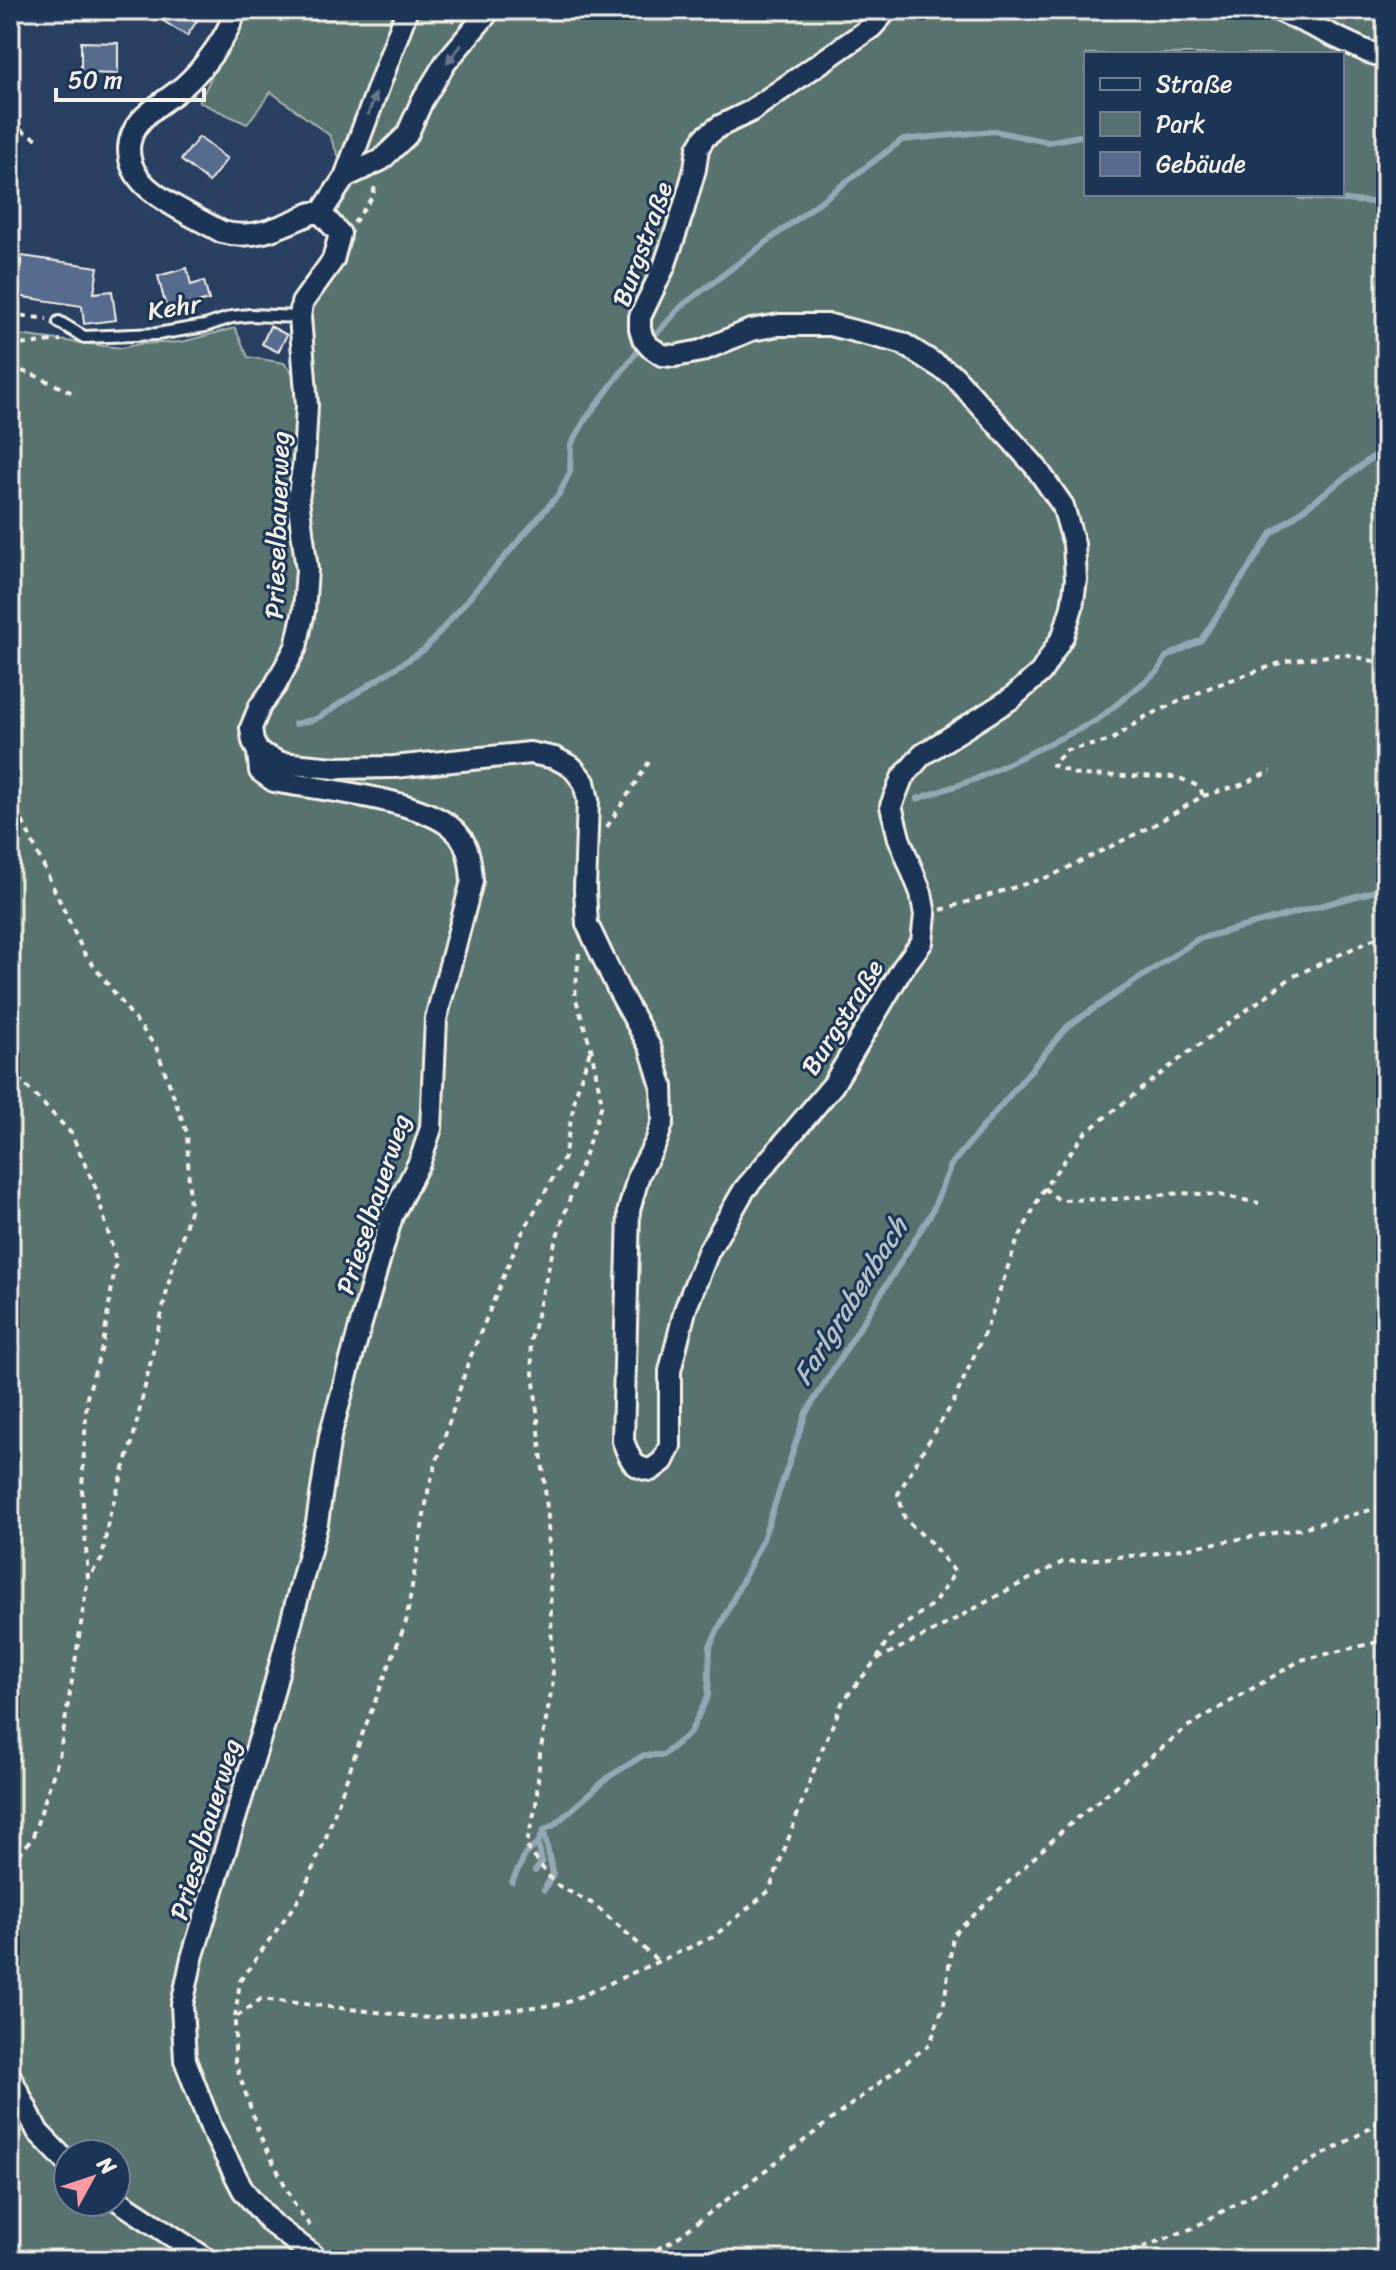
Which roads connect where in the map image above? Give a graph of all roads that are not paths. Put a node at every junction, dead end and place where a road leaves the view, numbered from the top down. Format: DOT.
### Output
graph roads {
  1 [pos="235,10"];
  2 [pos="407,10"];
  3 [pos="490,10"];
  4 [pos="887,10"];
  5 [pos="1278,10"];
  6 [pos="1386,57"];
  7 [pos="345,177"];
  8 [pos="321,213"];
  9 [pos="300,317"];
  10 [pos="59,322"];
  11 [pos="258,752"];
  12 [pos="10,2076"];
  13 [pos="52,2146"];
  14 [pos="132,2210"];
  15 [pos="208,2260"];
  16 [pos="316,2260"];
  1 -- 8 [label="street"];
  7 -- 2 [label="street, one-way"];
  3 -- 7 [label="street, one-way"];
  4 -- 11 [label="street, Burgstraße"];
  5 -- 6 [label="street"];
  7 -- 8 [label="street"];
  8 -- 9 [label="street"];
  9 -- 10 [label="lane, Kehr"];
  9 -- 11 [label="street, Prieselbauerweg"];
  11 -- 16 [label="street, Prieselbauerweg"];
  12 -- 13 [label="street"];
  14 -- 15 [label="street"];
}
